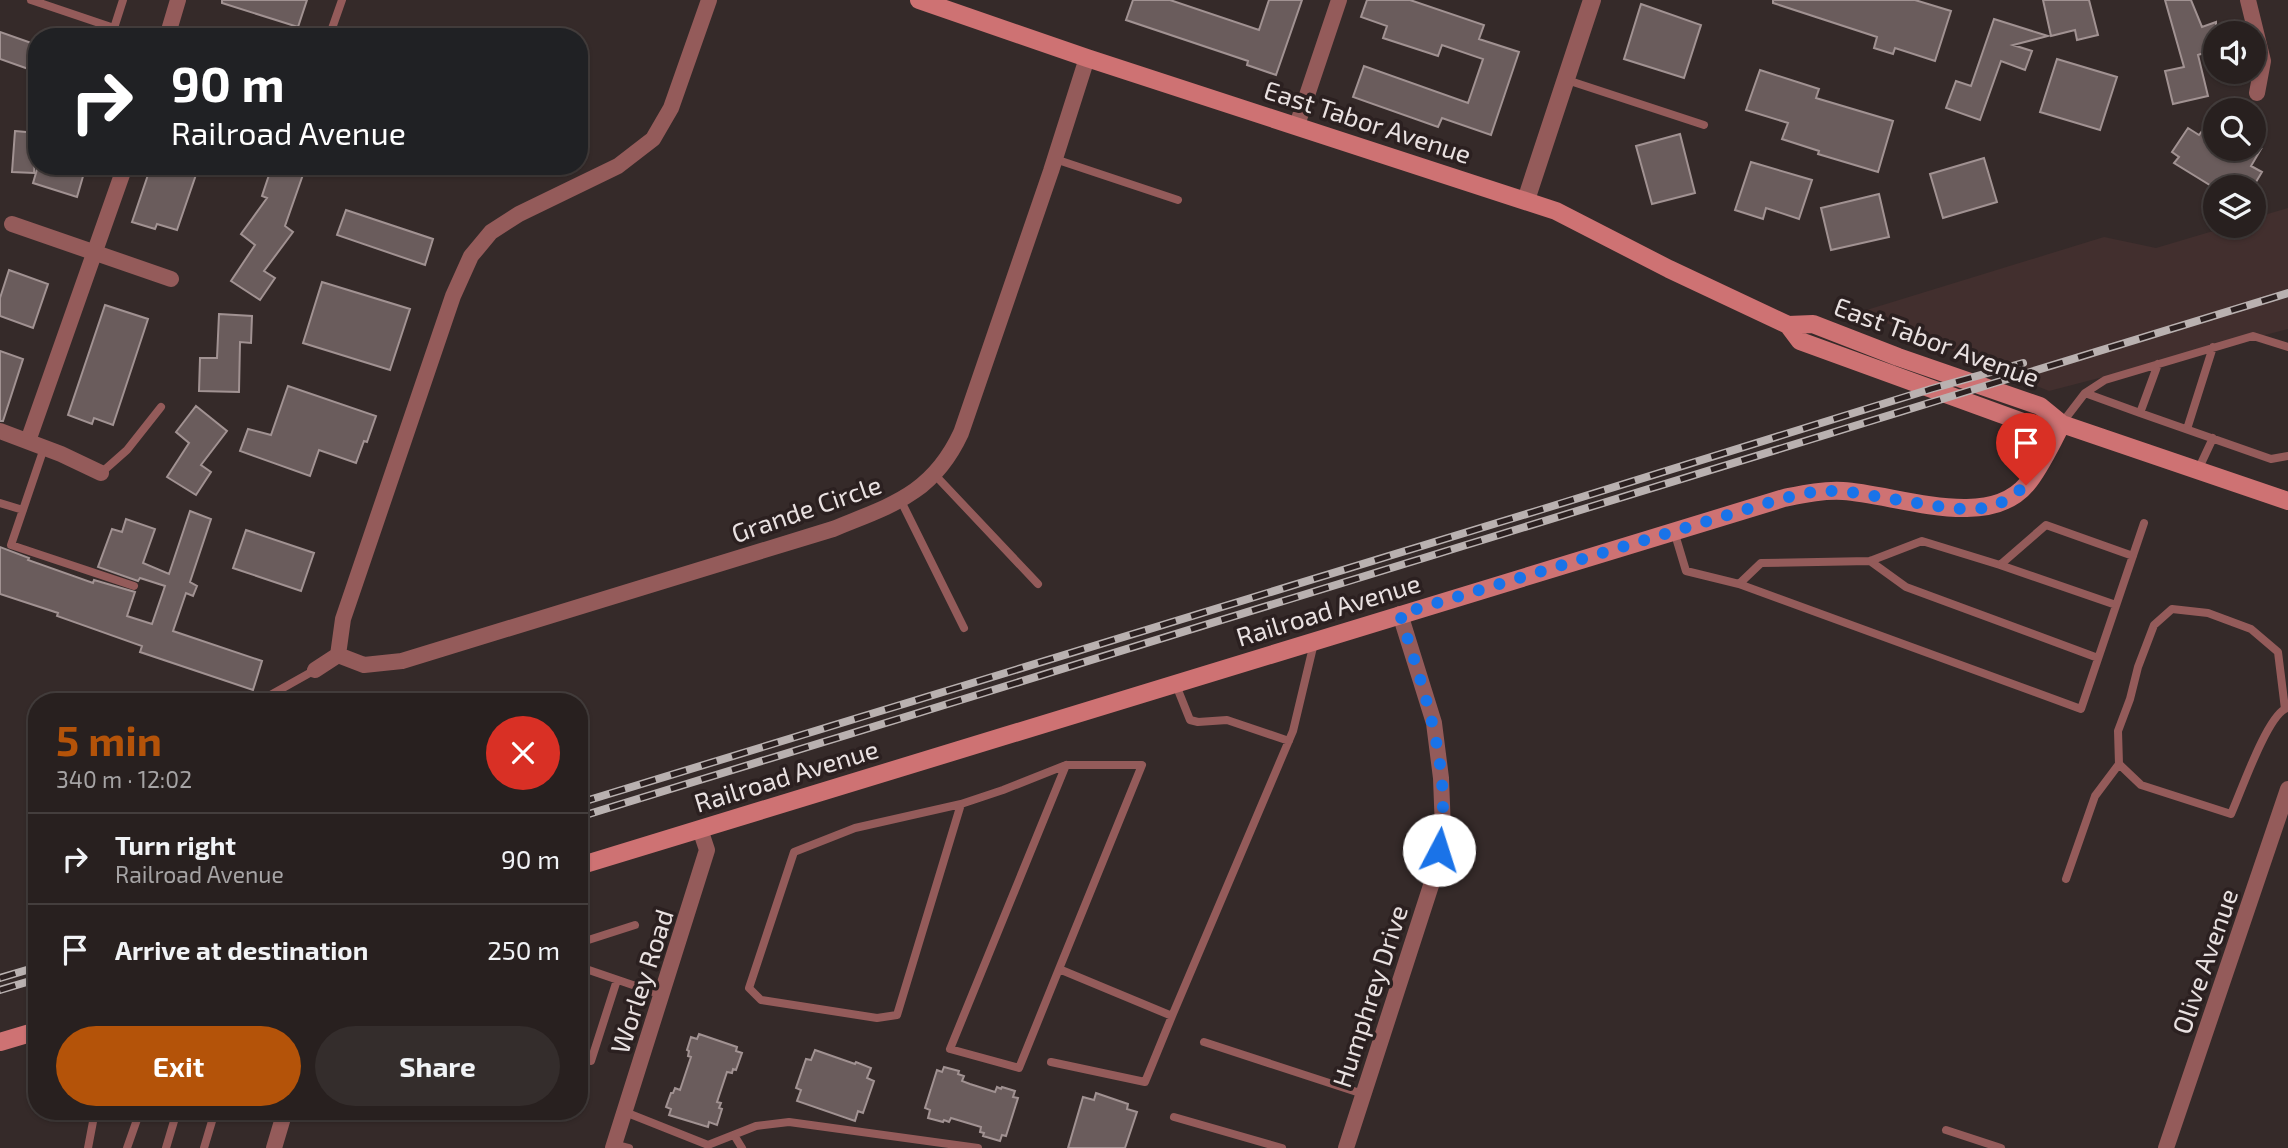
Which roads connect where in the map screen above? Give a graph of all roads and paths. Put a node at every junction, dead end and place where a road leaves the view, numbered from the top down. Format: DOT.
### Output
graph roads {
  1 [pos="31,0"];
  2 [pos="124,0"];
  3 [pos="178,0"];
  4 [pos="342,0"];
  5 [pos="709,0"];
  6 [pos="919,0"];
  7 [pos="1339,0"];
  8 [pos="1592,0"];
  9 [pos="2248,0"];
  10 [pos="114,28"];
  11 [pos="170,28"];
  12 [pos="332,28"];
  13 [pos="1087,58"];
  14 [pos="1566,80"];
  15 [pos="2257,93"];
  16 [pos="1297,125"];
  17 [pos="1703,125"];
  18 [pos="1055,159"];
  19 [pos="122,175"];
  20 [pos="1178,200"];
  21 [pos="1526,200"];
  22 [pos="12,224"];
  23 [pos="96,254"];
  24 [pos="170,279"];
  25 [pos="2288,346"];
  26 [pos="2213,347"];
  27 [pos="2158,364"];
  28 [pos="2085,393"];
  29 [pos="160,407"];
  30 [pos="2140,413"];
  31 [pos="2062,424"];
  32 [pos="2187,429"];
  33 [pos="0,431"];
  34 [pos="2213,438"];
  35 [pos="29,441"];
  36 [pos="44,448"];
  37 [pos="2288,456"];
  38 [pos="2198,471"];
  39 [pos="101,473"];
  40 [pos="935,475"];
  41 [pos="901,501"];
  42 [pos="2288,501"];
  43 [pos="0,503"];
  44 [pos="23,510"];
  45 [pos="2144,523"];
  46 [pos="1674,531"];
  47 [pos="2133,556"];
  48 [pos="1870,561"];
  49 [pos="2000,565"];
  50 [pos="1038,584"];
  51 [pos="1739,584"];
  52 [pos="134,586"];
  53 [pos="2116,605"];
  54 [pos="1400,614"];
  55 [pos="964,628"];
  56 [pos="1314,640"];
  57 [pos="338,655"];
  58 [pos="2098,658"];
  59 [pos="315,670"];
  60 [pos="1175,683"];
  61 [pos="274,693"];
  62 [pos="2286,710"];
  63 [pos="1289,741"];
  64 [pos="2119,764"];
  65 [pos="1066,765"];
  66 [pos="2288,789"];
  67 [pos="961,804"];
  68 [pos="700,829"];
  69 [pos="588,863"];
  70 [pos="2066,880"];
  71 [pos="635,925"];
  72 [pos="588,940"];
  73 [pos="1059,969"];
  74 [pos="588,970"];
  75 [pos="617,980"];
  76 [pos="662,995"];
  77 [pos="1172,1016"];
  78 [pos="28,1034"];
  79 [pos="0,1042"];
  80 [pos="1204,1042"];
  81 [pos="591,1061"];
  82 [pos="1051,1062"];
  83 [pos="1363,1094"];
  84 [pos="625,1112"];
  85 [pos="1174,1117"];
  86 [pos="94,1120"];
  87 [pos="137,1120"];
  88 [pos="174,1120"];
  89 [pos="212,1120"];
  90 [pos="282,1120"];
  91 [pos="1946,1130"];
  92 [pos="734,1135"];
  93 [pos="619,1147"];
  94 [pos="88,1148"];
  95 [pos="127,1148"];
  96 [pos="166,1148"];
  97 [pos="204,1148"];
  98 [pos="274,1148"];
  99 [pos="742,1148"];
  100 [pos="978,1148"];
  101 [pos="1282,1148"];
  102 [pos="1346,1148"];
  103 [pos="2001,1148"];
  104 [pos="2165,1148"];
  1 -- 10 [label="lane"];
  2 -- 10 [label="lane"];
  3 -- 11 [label="street"];
  4 -- 12 [label="lane"];
  5 -- 57 [label="street"];
  6 -- 13 [label="main road, East Tabor Avenue"];
  7 -- 16 [label="street"];
  8 -- 14 [label="street"];
  9 -- 15 [label="street"];
  13 -- 16 [label="main road, East Tabor Avenue"];
  13 -- 18 [label="street, Grande Circle"];
  14 -- 17 [label="lane"];
  14 -- 21 [label="street"];
  16 -- 21 [label="main road, East Tabor Avenue"];
  18 -- 20 [label="lane"];
  18 -- 40 [label="street, Grande Circle"];
  19 -- 23 [label="street"];
  21 -- 31 [label="main road, East Tabor Avenue"];
  22 -- 23 [label="street"];
  23 -- 24 [label="street"];
  23 -- 35 [label="street"];
  25 -- 26 [label="lane"];
  26 -- 27 [label="lane"];
  26 -- 32 [label="lane"];
  27 -- 28 [label="lane"];
  27 -- 30 [label="lane"];
  28 -- 30 [label="lane"];
  28 -- 31 [label="lane"];
  29 -- 39 [label="lane"];
  30 -- 32 [label="lane"];
  31 -- 38 [label="main road, East Tabor Avenue"];
  31 -- 46 [label="main road, Railroad Avenue"];
  32 -- 34 [label="lane"];
  33 -- 35 [label="street"];
  34 -- 37 [label="lane"];
  34 -- 38 [label="lane"];
  35 -- 36 [label="street"];
  36 -- 39 [label="street"];
  36 -- 44 [label="lane"];
  38 -- 42 [label="main road, East Tabor Avenue"];
  40 -- 41 [label="street, Grande Circle"];
  40 -- 50 [label="lane"];
  41 -- 55 [label="lane"];
  41 -- 57 [label="street, Grande Circle"];
  43 -- 44 [label="lane"];
  44 -- 52 [label="lane"];
  45 -- 47 [label="lane"];
  46 -- 51 [label="lane"];
  46 -- 54 [label="main road, Railroad Avenue"];
  47 -- 49 [label="lane"];
  47 -- 53 [label="lane"];
  48 -- 49 [label="lane"];
  48 -- 51 [label="lane"];
  48 -- 58 [label="lane"];
  49 -- 53 [label="lane"];
  51 -- 58 [label="lane"];
  53 -- 58 [label="lane"];
  54 -- 56 [label="main road, Railroad Avenue"];
  54 -- 83 [label="street, Humphrey Drive"];
  56 -- 60 [label="main road, Railroad Avenue"];
  56 -- 63 [label="lane"];
  57 -- 59 [label="street"];
  59 -- 61 [label="lane"];
  60 -- 63 [label="lane"];
  60 -- 68 [label="main road, Railroad Avenue"];
  62 -- 64 [label="lane"];
  62 -- 64 [label="lane"];
  63 -- 77 [label="lane"];
  64 -- 70 [label="lane"];
  65 -- 67 [label="lane"];
  65 -- 73 [label="lane"];
  65 -- 73 [label="lane"];
  66 -- 104 [label="street, Olive Avenue"];
  67 -- 67 [label="lane"];
  68 -- 69 [label="main road, Railroad Avenue"];
  68 -- 76 [label="street, Worley Road"];
  71 -- 72 [label="lane"];
  73 -- 77 [label="lane"];
  74 -- 75 [label="lane"];
  75 -- 76 [label="lane"];
  75 -- 81 [label="lane"];
  76 -- 84 [label="street, Worley Road"];
  77 -- 82 [label="lane"];
  78 -- 79 [label="main road"];
  80 -- 83 [label="lane"];
  83 -- 102 [label="street, Humphrey Drive"];
  84 -- 92 [label="lane"];
  84 -- 93 [label="street, Worley Road"];
  85 -- 101 [label="lane"];
  86 -- 94 [label="lane"];
  87 -- 95 [label="lane"];
  88 -- 96 [label="lane"];
  89 -- 97 [label="lane"];
  90 -- 98 [label="street"];
  91 -- 103 [label="lane"];
  92 -- 99 [label="lane"];
  92 -- 100 [label="lane"];
}
